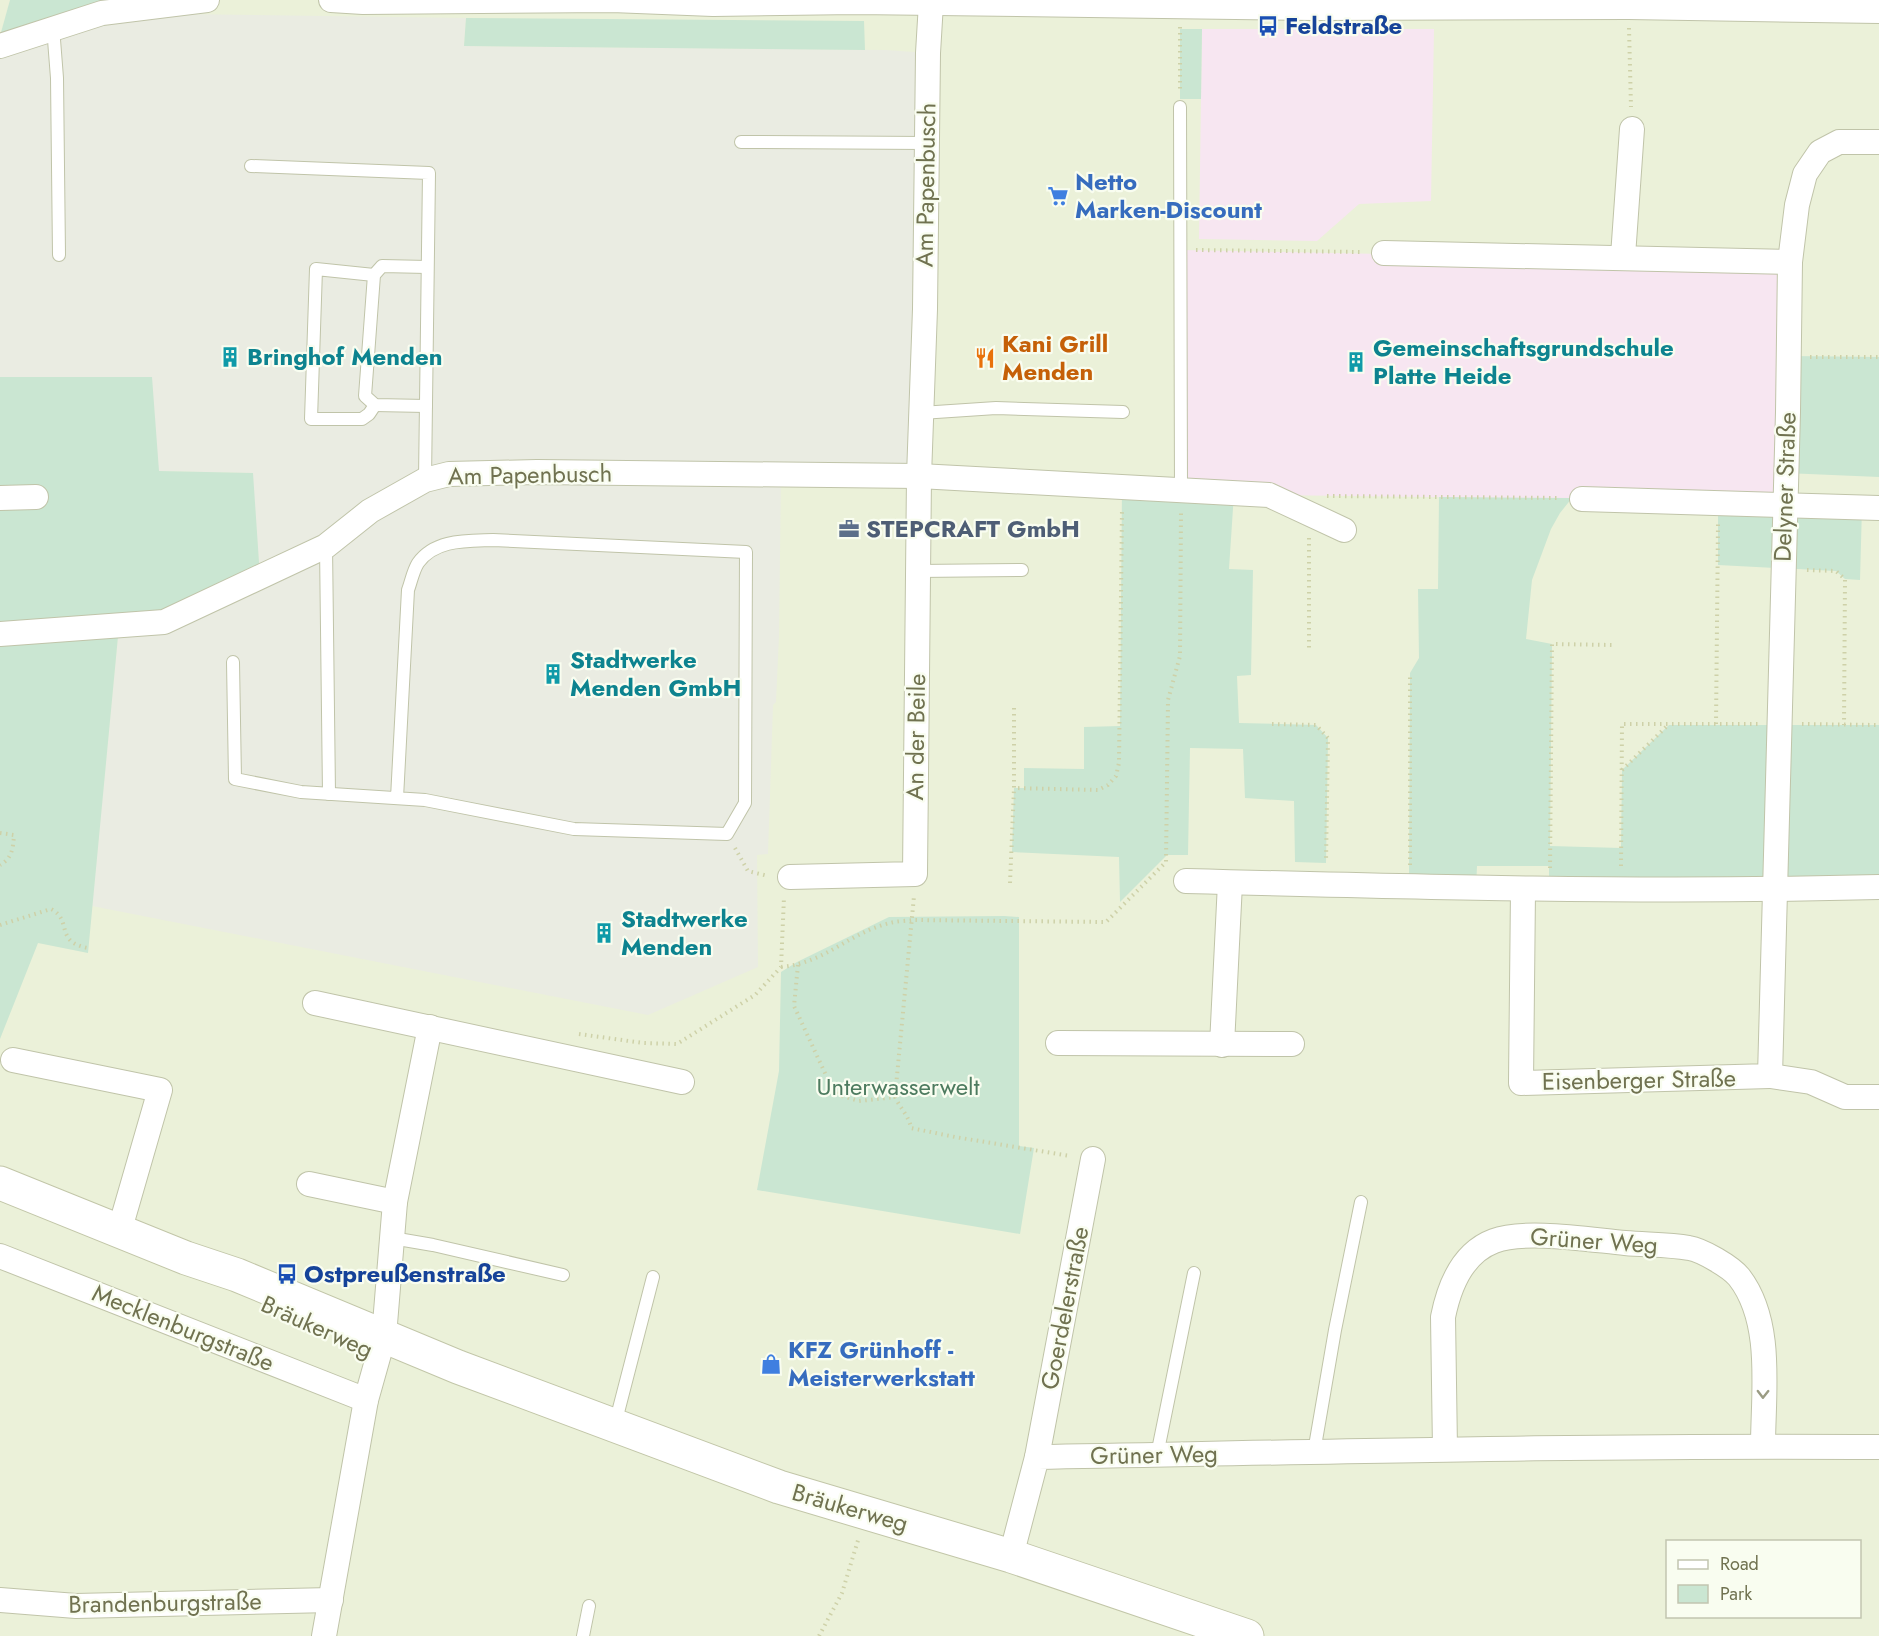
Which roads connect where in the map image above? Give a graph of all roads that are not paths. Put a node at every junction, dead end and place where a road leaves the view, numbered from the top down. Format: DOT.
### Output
graph roads {
  1 [pos="207,0"];
  2 [pos="331,0"];
  3 [pos="612,0"];
  4 [pos="931,3"];
  5 [pos="1315,4"];
  6 [pos="1660,4"];
  7 [pos="1879,11"];
  8 [pos="53,27"];
  9 [pos="0,46"];
  10 [pos="1180,107"];
  11 [pos="1632,129"];
  12 [pos="741,142"];
  13 [pos="1879,142"];
  14 [pos="927,143"];
  15 [pos="251,166"];
  16 [pos="1384,253"];
  17 [pos="59,255"];
  18 [pos="1623,256"];
  19 [pos="1790,262"];
  20 [pos="427,267"];
  21 [pos="374,275"];
  22 [pos="375,405"];
  23 [pos="426,406"];
  24 [pos="1123,412"];
  25 [pos="921,413"];
  26 [pos="919,476"];
  27 [pos="425,480"];
  28 [pos="1181,490"];
  29 [pos="36,497"];
  30 [pos="0,498"];
  31 [pos="1582,499"];
  32 [pos="1784,506"];
  33 [pos="1879,508"];
  34 [pos="1344,530"];
  35 [pos="326,546"];
  36 [pos="1022,570"];
  37 [pos="917,571"];
  38 [pos="0,634"];
  39 [pos="233,662"];
  40 [pos="329,794"];
  41 [pos="397,798"];
  42 [pos="790,877"];
  43 [pos="1186,881"];
  44 [pos="1230,883"];
  45 [pos="1879,887"];
  46 [pos="1523,890"];
  47 [pos="1774,890"];
  48 [pos="315,1003"];
  49 [pos="430,1027"];
  50 [pos="1058,1043"];
  51 [pos="1292,1044"];
  52 [pos="1222,1045"];
  53 [pos="13,1060"];
  54 [pos="1770,1076"];
  55 [pos="682,1082"];
  56 [pos="1879,1097"];
  57 [pos="1093,1159"];
  58 [pos="0,1183"];
  59 [pos="309,1184"];
  60 [pos="1360,1202"];
  61 [pos="395,1203"];
  62 [pos="119,1232"];
  63 [pos="392,1238"];
  64 [pos="0,1256"];
  65 [pos="1194,1273"];
  66 [pos="563,1275"];
  67 [pos="653,1277"];
  68 [pos="381,1346"];
  69 [pos="366,1400"];
  70 [pos="615,1425"];
  71 [pos="1763,1446"];
  72 [pos="1879,1447"];
  73 [pos="1445,1449"];
  74 [pos="1314,1452"];
  75 [pos="1157,1455"];
  76 [pos="1038,1457"];
  77 [pos="1011,1556"];
  78 [pos="0,1600"];
  79 [pos="331,1600"];
  80 [pos="589,1606"];
  81 [pos="324,1636"];
  82 [pos="583,1636"];
  83 [pos="1247,1636"];
  1 -- 8 [label="street"];
  2 -- 3 [label="street"];
  3 -- 4 [label="street"];
  4 -- 5 [label="street"];
  4 -- 14 [label="street, Am Papenbusch"];
  5 -- 6 [label="street"];
  6 -- 7 [label="street"];
  8 -- 9 [label="street"];
  8 -- 17 [label="lane"];
  10 -- 28 [label="lane"];
  11 -- 18 [label="street"];
  12 -- 14 [label="lane"];
  13 -- 19 [label="street, Delyner Straße"];
  14 -- 25 [label="street, Am Papenbusch"];
  15 -- 20 [label="lane"];
  16 -- 18 [label="street"];
  18 -- 19 [label="street"];
  19 -- 32 [label="street, Delyner Straße"];
  20 -- 21 [label="lane"];
  20 -- 23 [label="lane"];
  21 -- 22 [label="lane"];
  21 -- 22 [label="lane"];
  22 -- 23 [label="lane"];
  23 -- 27 [label="lane"];
  24 -- 25 [label="lane"];
  25 -- 26 [label="street, Am Papenbusch"];
  26 -- 27 [label="street, Am Papenbusch"];
  26 -- 28 [label="street, Am Papenbusch"];
  26 -- 37 [label="street, An der Beile"];
  27 -- 35 [label="street, Am Papenbusch"];
  28 -- 34 [label="street, Am Papenbusch"];
  29 -- 30 [label="street"];
  31 -- 32 [label="street"];
  32 -- 33 [label="street"];
  32 -- 47 [label="street, Delyner Straße"];
  35 -- 38 [label="street, Am Papenbusch"];
  35 -- 40 [label="lane"];
  36 -- 37 [label="lane"];
  37 -- 42 [label="street, An der Beile"];
  39 -- 40 [label="lane"];
  40 -- 41 [label="lane"];
  41 -- 41 [label="lane"];
  43 -- 44 [label="street"];
  44 -- 46 [label="street"];
  44 -- 52 [label="street"];
  45 -- 47 [label="street"];
  46 -- 47 [label="street"];
  46 -- 54 [label="street, Eisenberger Straße"];
  47 -- 54 [label="street, Eisenberger Straße"];
  48 -- 49 [label="street"];
  49 -- 55 [label="street"];
  49 -- 61 [label="street"];
  50 -- 52 [label="street"];
  51 -- 52 [label="street"];
  53 -- 62 [label="street"];
  54 -- 56 [label="street, Eisenberger Straße"];
  57 -- 76 [label="street, Goerdelerstraße"];
  58 -- 62 [label="main road, Bräukerweg"];
  59 -- 61 [label="street"];
  60 -- 74 [label="lane"];
  61 -- 63 [label="street"];
  62 -- 68 [label="main road, Bräukerweg"];
  63 -- 66 [label="lane"];
  63 -- 68 [label="street"];
  64 -- 69 [label="street, Mecklenburgstraße"];
  65 -- 75 [label="lane"];
  67 -- 70 [label="lane"];
  68 -- 69 [label="street"];
  68 -- 70 [label="main road, Bräukerweg"];
  69 -- 79 [label="street"];
  70 -- 77 [label="main road, Bräukerweg"];
  71 -- 72 [label="street, Grüner Weg"];
  71 -- 73 [label="street, Grüner Weg"];
  73 -- 71 [label="street, Grüner Weg, one-way"];
  73 -- 74 [label="street, Grüner Weg"];
  74 -- 75 [label="street, Grüner Weg"];
  75 -- 76 [label="street, Grüner Weg"];
  76 -- 77 [label="street"];
  77 -- 83 [label="main road, Bräukerweg"];
  78 -- 79 [label="street, Brandenburgstraße"];
  79 -- 81 [label="street"];
  80 -- 82 [label="lane"];
}
